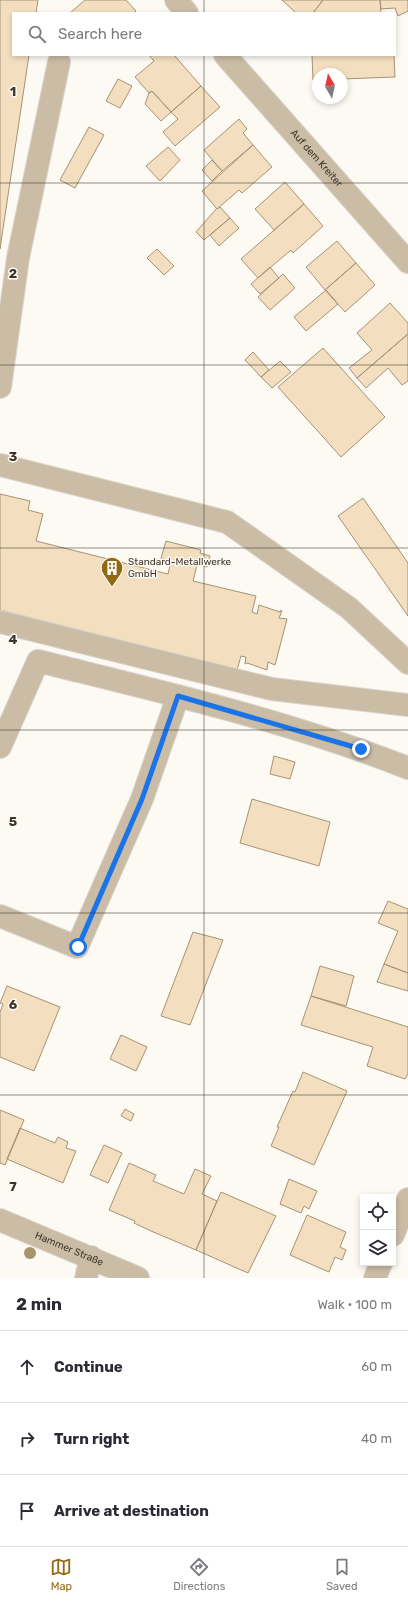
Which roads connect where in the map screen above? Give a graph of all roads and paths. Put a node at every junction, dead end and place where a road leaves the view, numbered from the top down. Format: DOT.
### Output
graph roads {
  1 [pos="176,0"];
  2 [pos="187,12"];
  3 [pos="226,56"];
  4 [pos="59,62"];
  5 [pos="408,262"];
  6 [pos="0,387"];
  7 [pos="0,464"];
  8 [pos="0,622"];
  9 [pos="408,663"];
  10 [pos="178,696"];
  11 [pos="408,705"];
  12 [pos="0,747"];
  13 [pos="408,768"];
  14 [pos="0,916"];
  15 [pos="408,1199"];
  16 [pos="0,1220"];
  17 [pos="395,1230"];
  18 [pos="381,1266"];
  19 [pos="89,1268"];
  20 [pos="138,1278"];
  21 [pos="375,1278"];
  1 -- 2 [label="street"];
  3 -- 5 [label="street, Auf dem Kreiter"];
  4 -- 6 [label="street"];
  7 -- 9 [label="street"];
  8 -- 11 [label="street"];
  10 -- 12 [label="street"];
  10 -- 13 [label="street"];
  10 -- 14 [label="street"];
  15 -- 17 [label="street"];
  16 -- 19 [label="street, Hammer Straße"];
  18 -- 21 [label="street"];
  19 -- 20 [label="street, Hammer Straße"];
}
